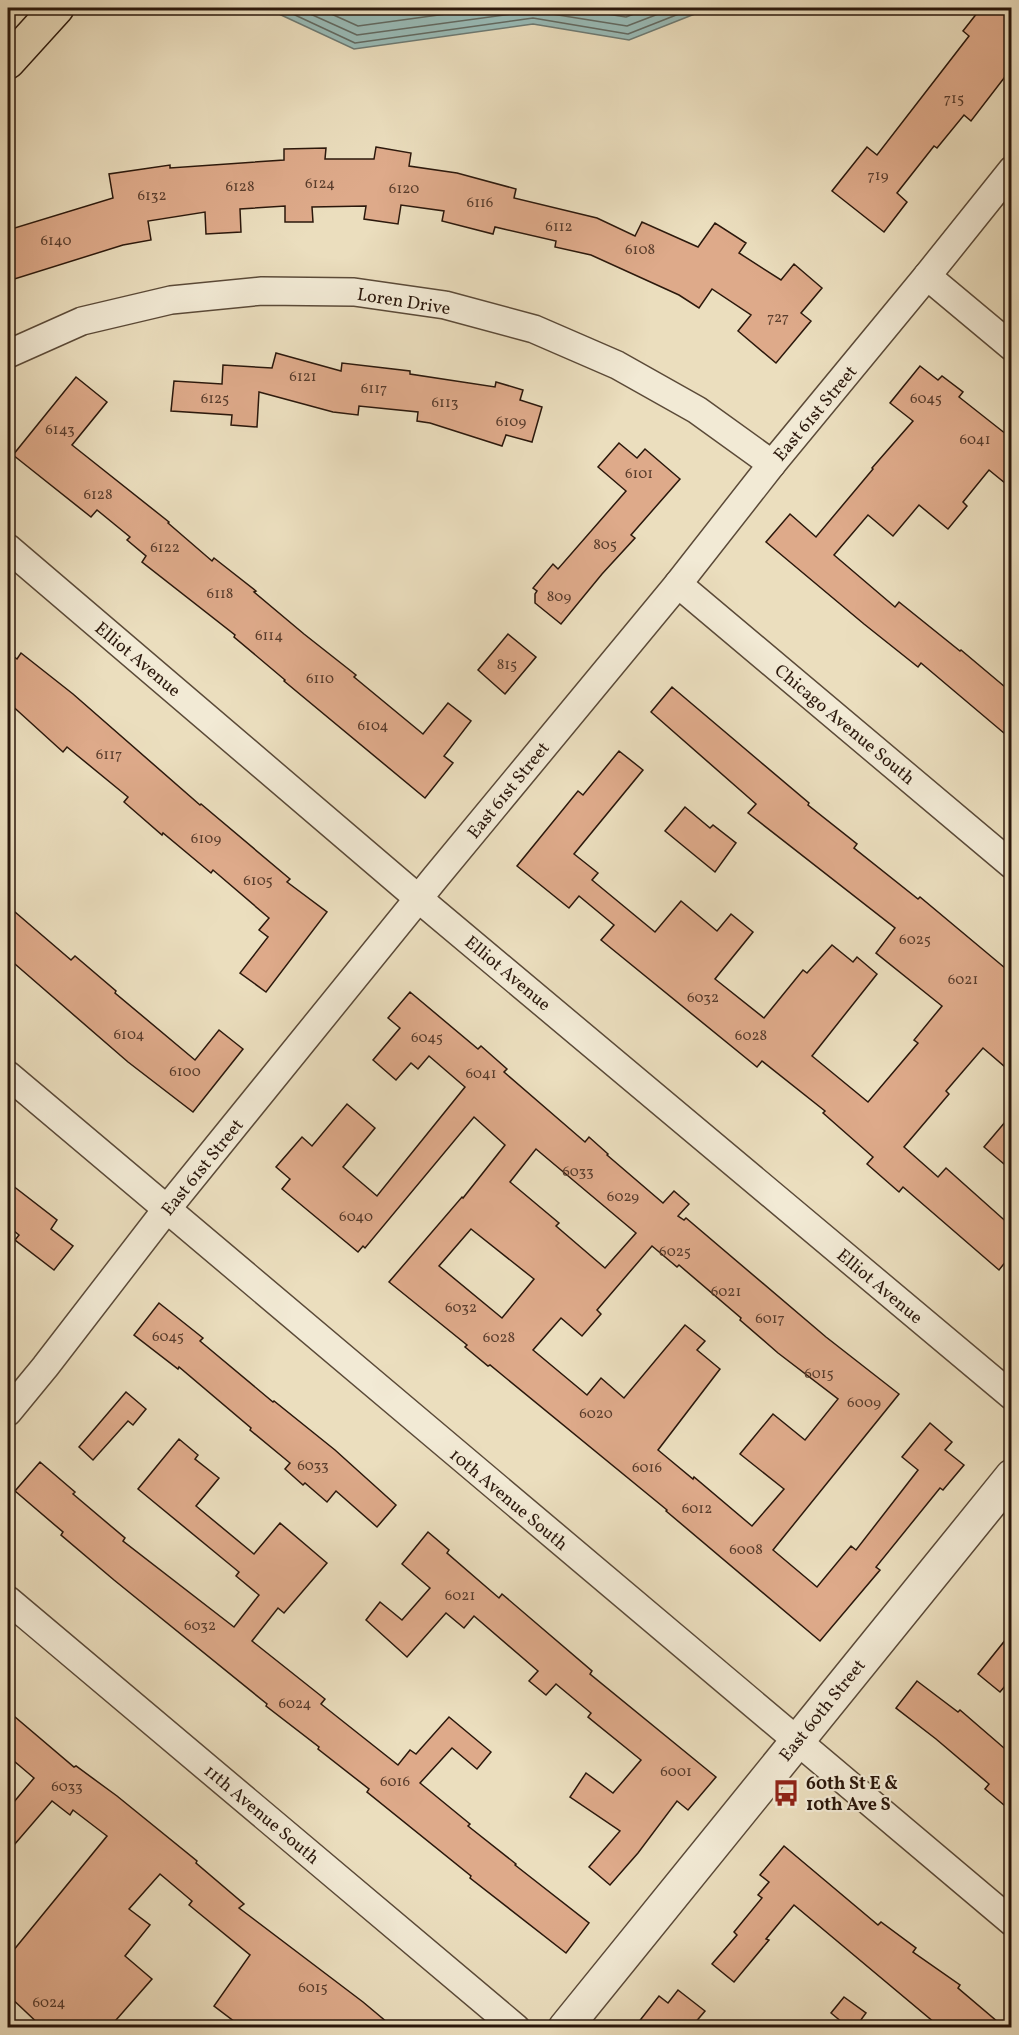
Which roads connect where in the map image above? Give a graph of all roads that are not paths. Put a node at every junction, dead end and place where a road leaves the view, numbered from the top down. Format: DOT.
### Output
graph roads {
  1 [pos="57,8"];
  2 [pos="8,62"];
  3 [pos="1011,170"];
  4 [pos="927,276"];
  5 [pos="1011,347"];
  6 [pos="8,354"];
  7 [pos="772,464"];
  8 [pos="8,548"];
  9 [pos="678,584"];
  10 [pos="1011,865"];
  11 [pos="419,899"];
  12 [pos="8,1075"];
  13 [pos="166,1210"];
  14 [pos="1011,1396"];
  15 [pos="8,1412"];
  16 [pos="1011,1476"];
  17 [pos="8,1600"];
  18 [pos="797,1741"];
  19 [pos="1011,1922"];
  20 [pos="516,2028"];
  21 [pos="565,2028"];
  1 -- 2 [label="highway"];
  3 -- 4 [label="street, East 61st Street"];
  4 -- 5 [label="street"];
  4 -- 7 [label="street, East 61st Street"];
  6 -- 7 [label="street, Loren Drive"];
  7 -- 9 [label="street, East 61st Street"];
  8 -- 11 [label="street, Elliot Avenue"];
  9 -- 10 [label="street, Chicago Avenue South"];
  9 -- 11 [label="street, East 61st Street"];
  11 -- 13 [label="street, East 61st Street"];
  11 -- 14 [label="street, Elliot Avenue"];
  12 -- 13 [label="street, 10th Avenue South"];
  13 -- 15 [label="street, East 61st Street"];
  13 -- 18 [label="street, 10th Avenue South"];
  16 -- 18 [label="street, East 60th Street"];
  17 -- 20 [label="street, 11th Avenue South"];
  18 -- 19 [label="street, 10th Avenue South"];
  18 -- 21 [label="street, East 60th Street"];
}
